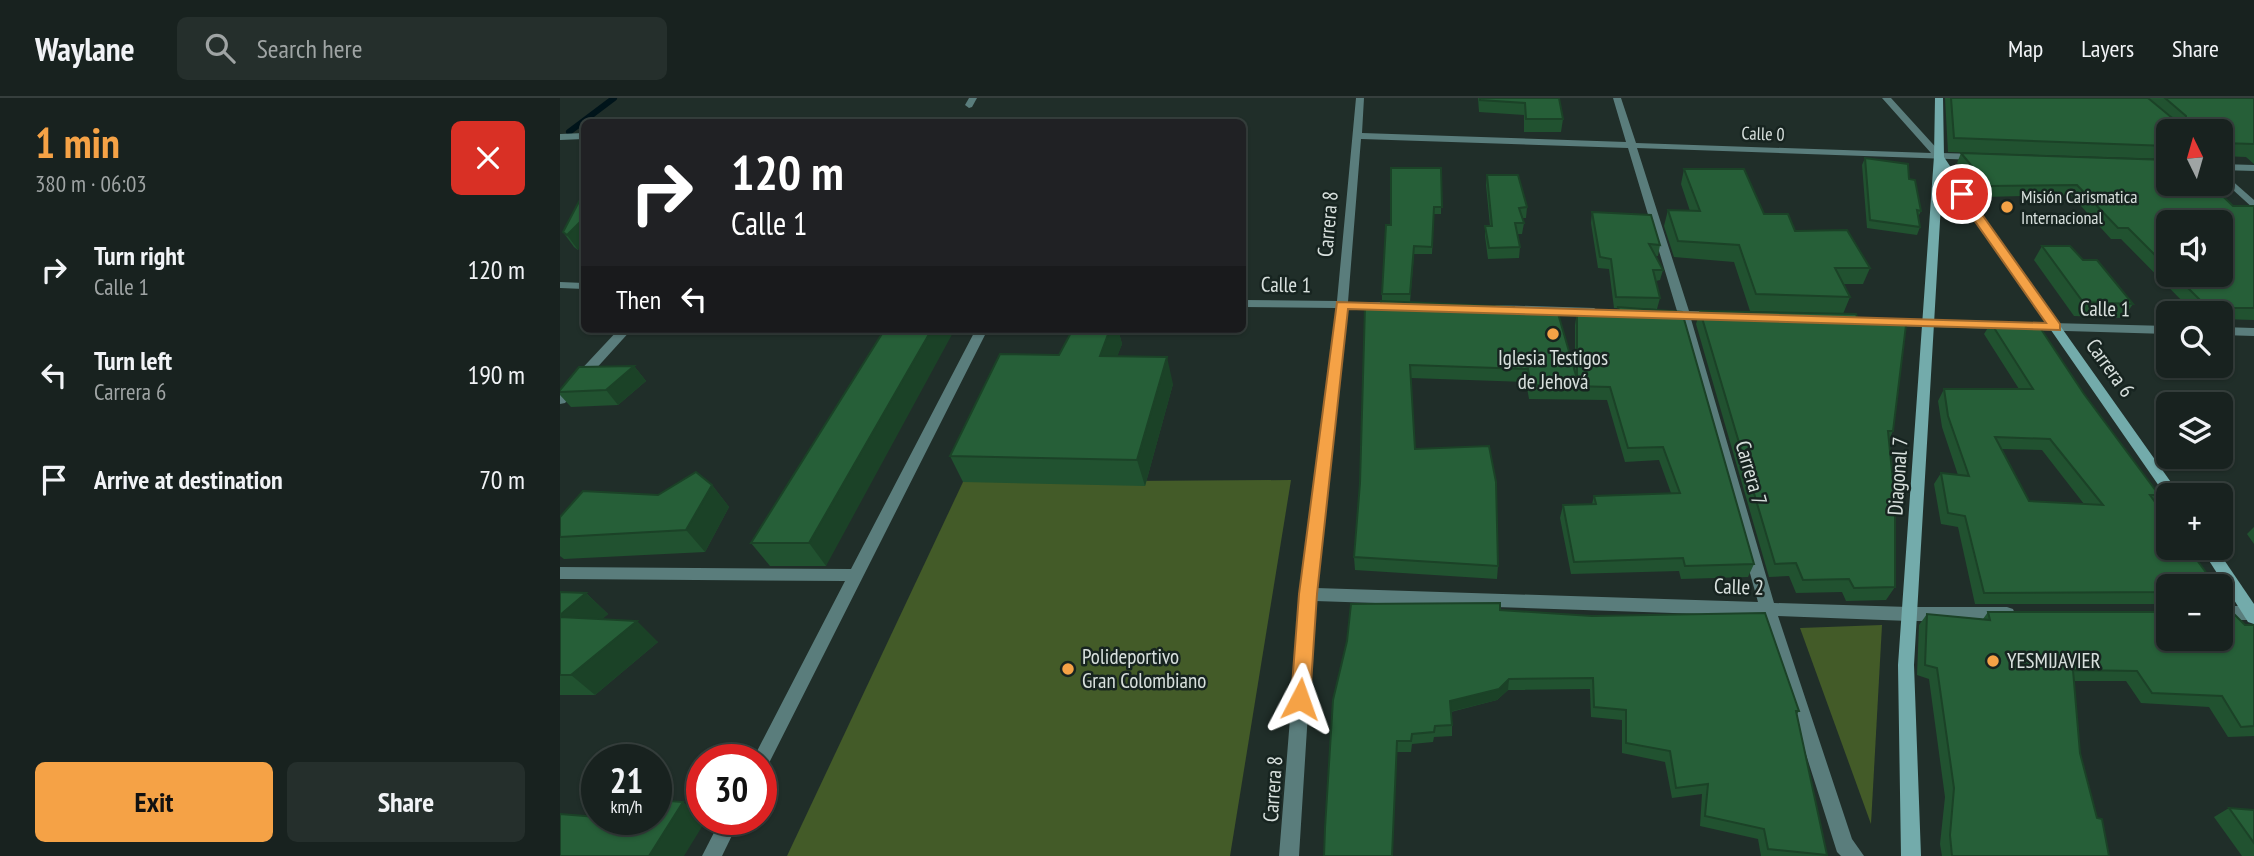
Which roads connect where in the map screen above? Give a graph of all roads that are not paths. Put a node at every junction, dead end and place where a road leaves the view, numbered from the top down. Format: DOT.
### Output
graph roads {
  1 [pos="1360,98"];
  2 [pos="1617,98"];
  3 [pos="1886,98"];
  4 [pos="1938,98"];
  5 [pos="581,136"];
  6 [pos="1357,136"];
  7 [pos="560,137"];
  8 [pos="1630,145"];
  9 [pos="560,149"];
  10 [pos="1939,156"];
  11 [pos="1993,158"];
  12 [pos="2233,167"];
  13 [pos="2254,168"];
  14 [pos="2233,186"];
  15 [pos="2254,206"];
  16 [pos="560,285"];
  17 [pos="581,286"];
  18 [pos="1246,303"];
  19 [pos="1342,305"];
  20 [pos="1396,307"];
  21 [pos="1479,309"];
  22 [pos="1602,312"];
  23 [pos="1656,314"];
  24 [pos="1684,314"];
  25 [pos="1724,316"];
  26 [pos="1847,321"];
  27 [pos="1929,324"];
  28 [pos="2056,327"];
  29 [pos="2156,330"];
  30 [pos="2233,331"];
  31 [pos="2254,332"];
  32 [pos="622,333"];
  33 [pos="980,333"];
  34 [pos="560,400"];
  35 [pos="2165,483"];
  36 [pos="2216,560"];
  37 [pos="560,573"];
  38 [pos="858,575"];
  39 [pos="1308,594"];
  40 [pos="1768,609"];
  41 [pos="2233,613"];
  42 [pos="1909,614"];
  43 [pos="2018,614"];
  44 [pos="2253,614"];
  45 [pos="770,744"];
  46 [pos="723,835"];
  47 [pos="712,856"];
  48 [pos="1289,856"];
  49 [pos="1854,856"];
  50 [pos="1911,856"];
  1 -- 6 [label="street, Carrera 8"];
  2 -- 8 [label="street, Carrera 7"];
  3 -- 10 [label="street, Carrera 6"];
  4 -- 10 [label="street, Diagonal 7"];
  5 -- 7 [label="street"];
  5 -- 9 [label="street"];
  6 -- 8 [label="street, Calle 0"];
  6 -- 19 [label="street, Carrera 8"];
  8 -- 10 [label="street, Calle 0"];
  8 -- 24 [label="street, Carrera 7"];
  10 -- 11 [label="street, Calle 0"];
  10 -- 27 [label="street, Diagonal 7"];
  10 -- 28 [label="street, Carrera 6"];
  12 -- 13 [label="street"];
  14 -- 15 [label="street"];
  16 -- 17 [label="street"];
  18 -- 19 [label="street, Calle 1"];
  19 -- 20 [label="street, Calle 1"];
  19 -- 39 [label="street, Carrera 8"];
  21 -- 22 [label="street"];
  23 -- 24 [label="street"];
  24 -- 25 [label="street"];
  24 -- 40 [label="street, Carrera 7"];
  26 -- 27 [label="street, Calle 1"];
  27 -- 28 [label="street, Calle 1"];
  27 -- 42 [label="street, Diagonal 7"];
  28 -- 29 [label="street, Calle 1"];
  28 -- 35 [label="street, Carrera 6"];
  30 -- 31 [label="street"];
  32 -- 34 [label="street"];
  33 -- 38 [label="street"];
  36 -- 44 [label="street"];
  37 -- 38 [label="street"];
  38 -- 45 [label="street"];
  39 -- 40 [label="street, Calle 2"];
  39 -- 48 [label="street, Carrera 8"];
  40 -- 42 [label="street, Calle 2"];
  40 -- 49 [label="street, Carrera 7"];
  41 -- 44 [label="street"];
  42 -- 43 [label="street, Calle 2"];
  42 -- 50 [label="street, Diagonal 7"];
  46 -- 47 [label="street"];
}
